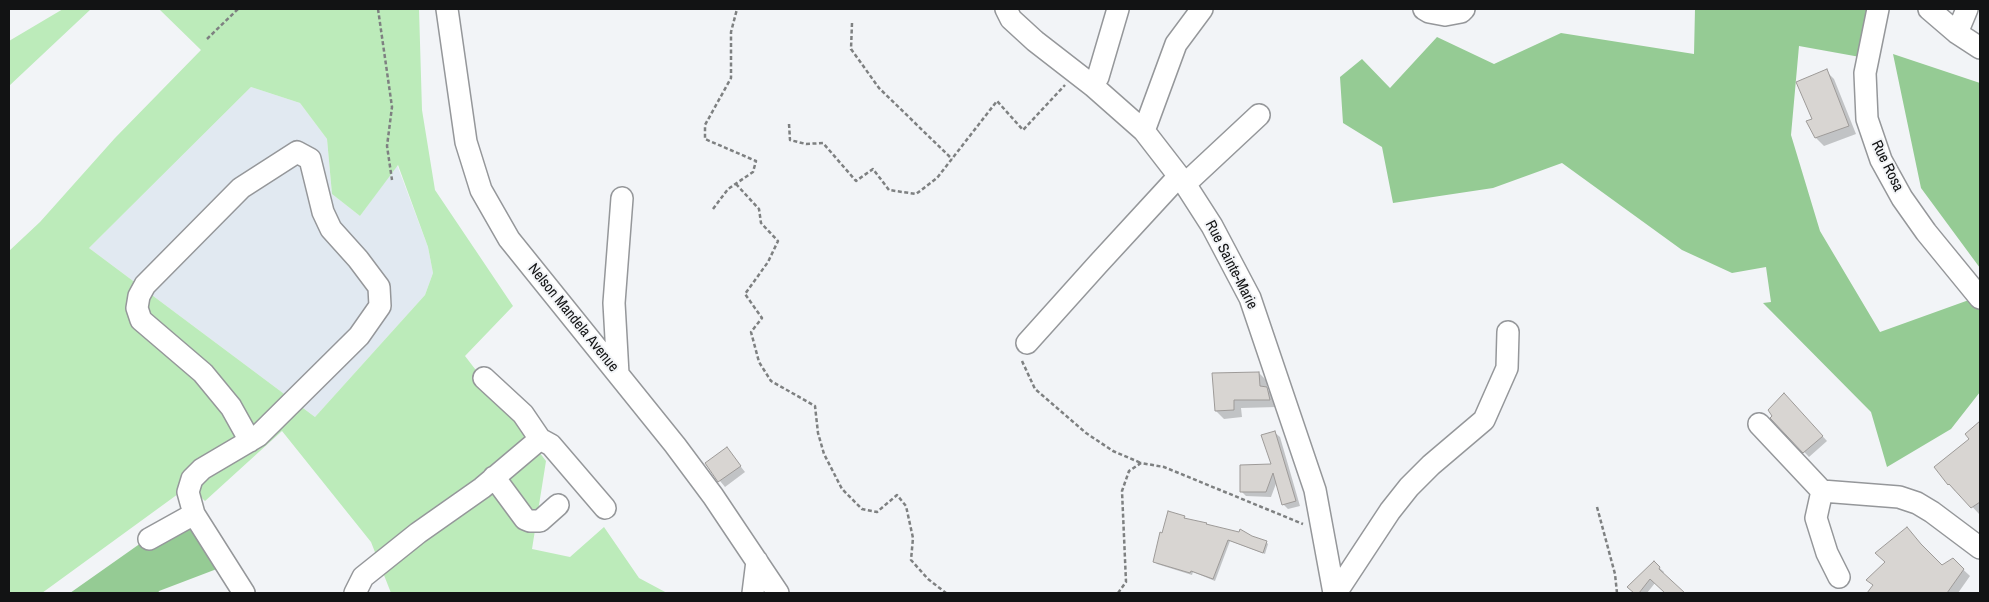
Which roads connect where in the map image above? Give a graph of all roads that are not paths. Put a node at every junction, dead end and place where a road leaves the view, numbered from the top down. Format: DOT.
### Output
graph roads {
  1 [pos="447,9"];
  2 [pos="1006,9"];
  3 [pos="1118,9"];
  4 [pos="1202,9"];
  5 [pos="1424,9"];
  6 [pos="1464,9"];
  7 [pos="1878,9"];
  8 [pos="1929,9"];
  9 [pos="1967,9"];
  10 [pos="1957,33"];
  11 [pos="1980,48"];
  12 [pos="1093,86"];
  13 [pos="1259,115"];
  14 [pos="1144,132"];
  15 [pos="1182,180"];
  16 [pos="622,198"];
  17 [pos="1980,298"];
  18 [pos="1508,332"];
  19 [pos="1027,343"];
  20 [pos="618,374"];
  21 [pos="484,378"];
  22 [pos="1759,424"];
  23 [pos="540,439"];
  24 [pos="250,441"];
  25 [pos="494,477"];
  26 [pos="1822,491"];
  27 [pos="558,505"];
  28 [pos="606,508"];
  29 [pos="194,514"];
  30 [pos="149,539"];
  31 [pos="1980,548"];
  32 [pos="757,561"];
  33 [pos="1839,577"];
  34 [pos="244,593"];
  35 [pos="356,593"];
  36 [pos="754,593"];
  37 [pos="778,593"];
  38 [pos="1335,593"];
  1 -- 20 [label="street, Nelson Mandela Avenue"];
  2 -- 12 [label="street, Rue Sainte-Marie"];
  3 -- 12 [label="street"];
  4 -- 14 [label="street"];
  5 -- 6 [label="street"];
  7 -- 17 [label="street, Rue Rosa"];
  8 -- 10 [label="street"];
  9 -- 10 [label="street"];
  10 -- 11 [label="street"];
  12 -- 14 [label="street, Rue Sainte-Marie"];
  13 -- 15 [label="street"];
  14 -- 15 [label="street, Rue Sainte-Marie"];
  15 -- 19 [label="street"];
  15 -- 38 [label="street, Rue Sainte-Marie"];
  16 -- 20 [label="street"];
  18 -- 38 [label="street"];
  20 -- 32 [label="street, Nelson Mandela Avenue"];
  21 -- 23 [label="street"];
  22 -- 26 [label="street"];
  23 -- 25 [label="street"];
  23 -- 28 [label="street"];
  24 -- 24 [label="street"];
  24 -- 29 [label="street"];
  25 -- 27 [label="street"];
  25 -- 35 [label="street"];
  26 -- 31 [label="street"];
  26 -- 33 [label="street"];
  29 -- 30 [label="street"];
  29 -- 34 [label="street"];
  32 -- 36 [label="street"];
  32 -- 37 [label="street, Nelson Mandela Avenue"];
}
